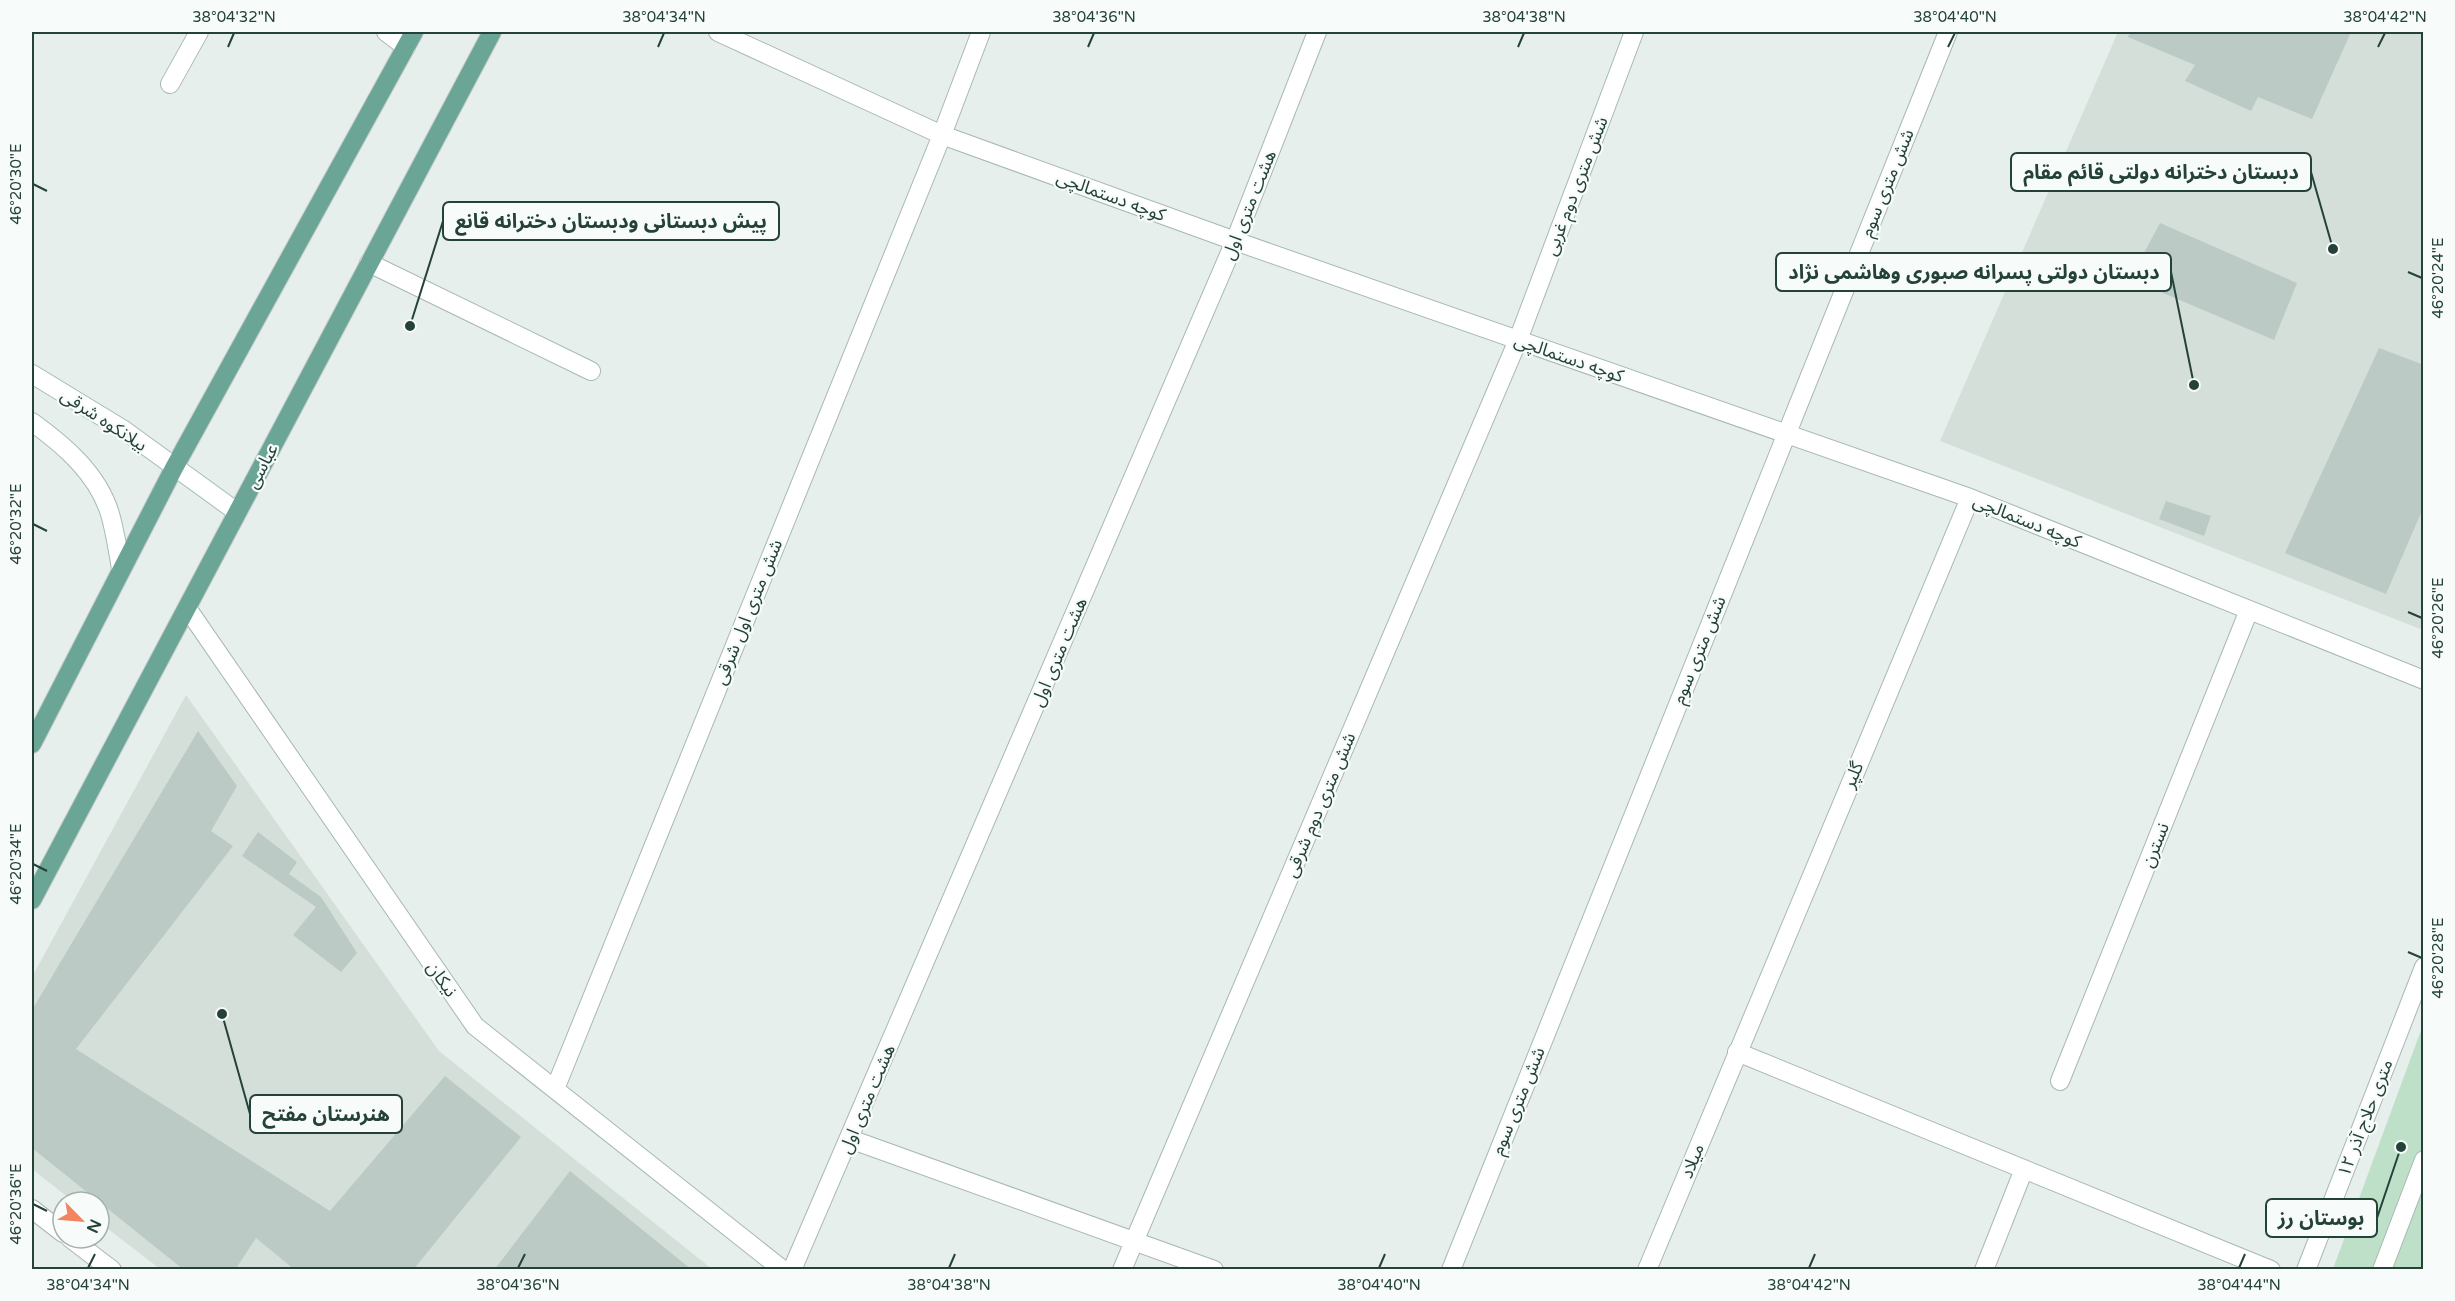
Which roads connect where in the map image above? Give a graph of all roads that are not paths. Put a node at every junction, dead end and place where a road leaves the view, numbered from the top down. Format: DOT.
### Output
graph roads {
  1 [pos="199,32"];
  2 [pos="386,32"];
  3 [pos="492,32"];
  4 [pos="718,32"];
  5 [pos="981,32"];
  6 [pos="1317,32"];
  7 [pos="1634,32"];
  8 [pos="1948,32"];
  9 [pos="410,39"];
  10 [pos="170,84"];
  11 [pos="942,135"];
  12 [pos="1235,241"];
  13 [pos="369,263"];
  14 [pos="1518,340"];
  15 [pos="591,371"];
  16 [pos="32,374"];
  17 [pos="32,422"];
  18 [pos="1786,434"];
  19 [pos="174,468"];
  20 [pos="1970,498"];
  21 [pos="237,512"];
  22 [pos="122,569"];
  23 [pos="187,608"];
  24 [pos="2249,610"];
  25 [pos="2424,680"];
  26 [pos="32,744"];
  27 [pos="32,900"];
  28 [pos="2424,967"];
  29 [pos="1737,1052"];
  30 [pos="2060,1081"];
  31 [pos="555,1089"];
  32 [pos="850,1139"];
  33 [pos="2424,1160"];
  34 [pos="2024,1169"];
  35 [pos="32,1209"];
  36 [pos="51,1224"];
  37 [pos="1134,1241"];
  38 [pos="86,1250"];
  39 [pos="112,1269"];
  40 [pos="783,1269"];
  41 [pos="792,1269"];
  42 [pos="1122,1269"];
  43 [pos="1214,1269"];
  44 [pos="1451,1269"];
  45 [pos="1647,1269"];
  46 [pos="1984,1269"];
  47 [pos="2271,1269"];
  48 [pos="2306,1269"];
  49 [pos="2382,1269"];
  1 -- 10 [label="street"];
  2 -- 9 [label="street"];
  3 -- 13 [label="main road, عباسى"];
  4 -- 11 [label="street, کوچه دستمالچی"];
  5 -- 11 [label="street, شش متری اول شرقی"];
  6 -- 12 [label="street, هشت متری اول"];
  7 -- 14 [label="street, شش متری دوم غربی"];
  8 -- 18 [label="street, شش متری سوم"];
  9 -- 19 [label="main road"];
  11 -- 12 [label="street, کوچه دستمالچی"];
  11 -- 31 [label="street, شش متری اول شرقی"];
  12 -- 14 [label="street, کوچه دستمالچی"];
  12 -- 32 [label="street, هشت متری اول"];
  13 -- 15 [label="street"];
  13 -- 21 [label="main road, عباسى"];
  14 -- 18 [label="street, کوچه دستمالچی"];
  14 -- 37 [label="street, شش متری دوم شرقی"];
  16 -- 19 [label="street, بیلانکوه شرقی"];
  17 -- 22 [label="street"];
  18 -- 20 [label="street, کوچه دستمالچی"];
  18 -- 44 [label="street, شش متری سوم"];
  19 -- 21 [label="street, بیلانکوه شرقی"];
  19 -- 22 [label="main road"];
  20 -- 24 [label="street, کوچه دستمالچی"];
  20 -- 29 [label="street, گلپر"];
  21 -- 23 [label="main road, عباسى"];
  22 -- 26 [label="main road"];
  23 -- 27 [label="main road, عباسى"];
  23 -- 31 [label="street, نیکان"];
  24 -- 25 [label="street, کوچه دستمالچی"];
  24 -- 30 [label="street, نسترن"];
  28 -- 48 [label="street, ۱۲ متری حلاج آذر"];
  29 -- 34 [label="street"];
  29 -- 45 [label="street, میلاد"];
  31 -- 40 [label="street, نیکان"];
  32 -- 37 [label="street"];
  32 -- 41 [label="street, هشت متری اول"];
  33 -- 49 [label="street"];
  34 -- 46 [label="street"];
  34 -- 47 [label="street"];
  35 -- 36 [label="street"];
  37 -- 42 [label="street, شش متری دوم شرقی"];
  37 -- 43 [label="street"];
  38 -- 39 [label="street"];
}
